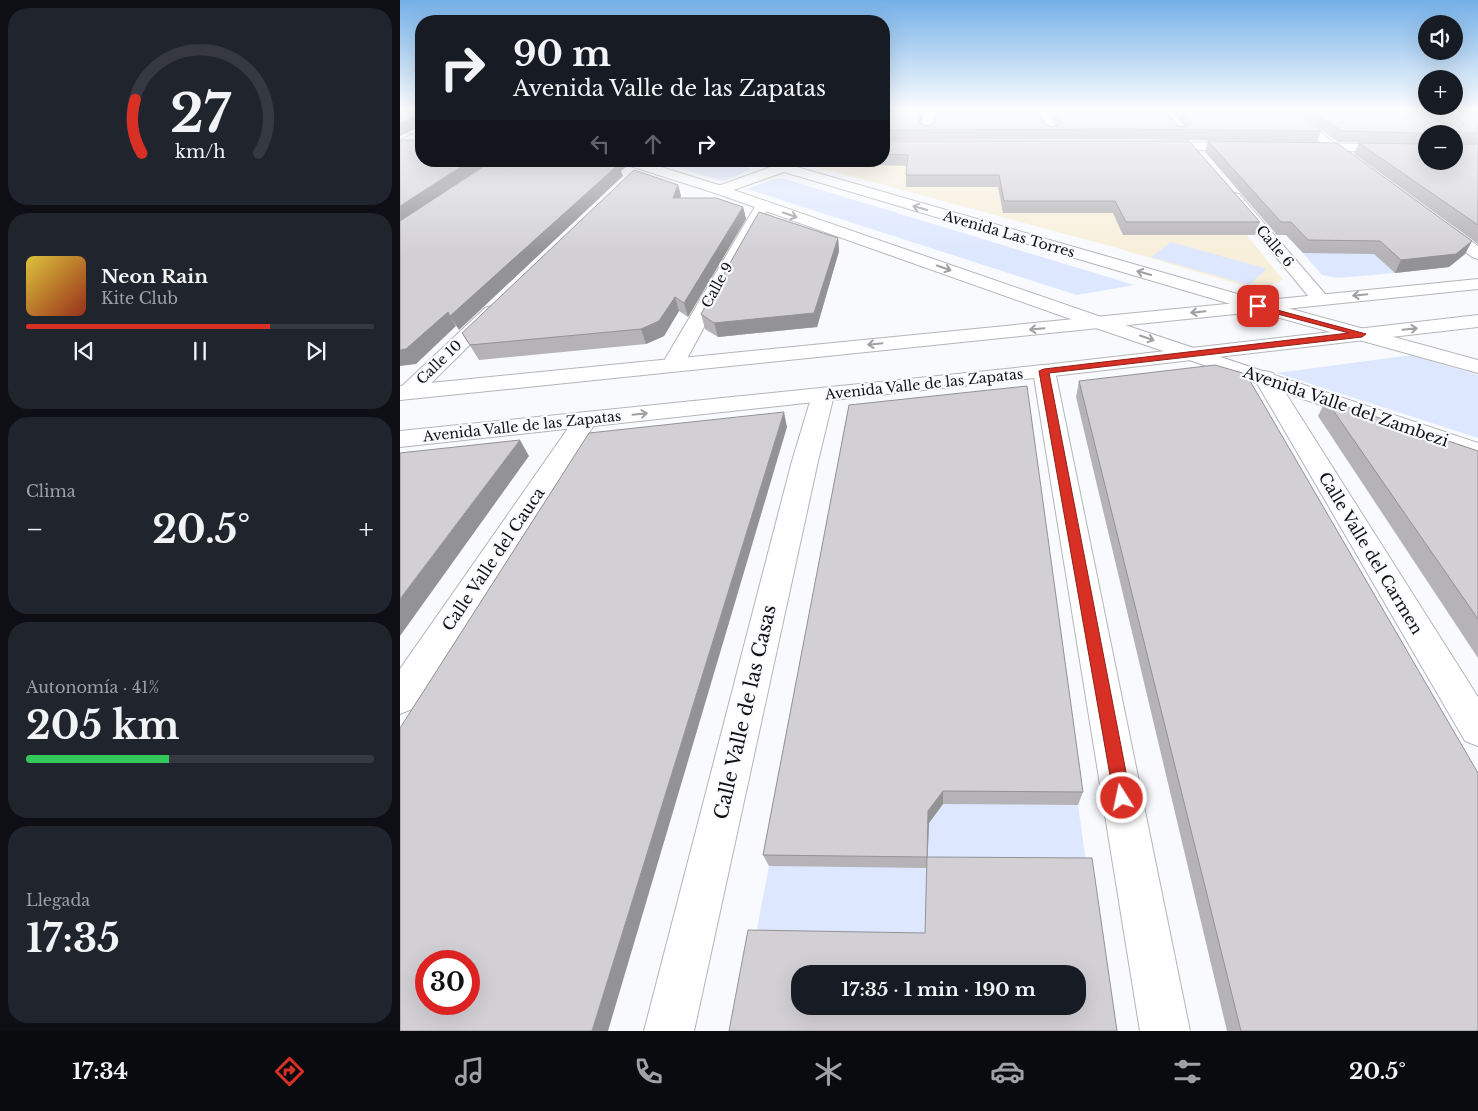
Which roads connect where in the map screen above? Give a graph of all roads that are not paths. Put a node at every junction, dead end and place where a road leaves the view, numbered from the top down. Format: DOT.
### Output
graph roads {
  1 [pos="1200,157"];
  2 [pos="1352,157"];
  3 [pos="1203,161"];
  4 [pos="634,167"];
  5 [pos="645,167"];
  6 [pos="779,167"];
  7 [pos="791,167"];
  8 [pos="1366,171"];
  9 [pos="629,180"];
  10 [pos="1222,182"];
  11 [pos="720,190"];
  12 [pos="762,205"];
  13 [pos="1430,218"];
  14 [pos="1478,254"];
  15 [pos="1478,284"];
  16 [pos="1320,299"];
  17 [pos="501,303"];
  18 [pos="1258,306"];
  19 [pos="1478,321"];
  20 [pos="1100,322"];
  21 [pos="1362,334"];
  22 [pos="1189,353"];
  23 [pos="672,366"];
  24 [pos="1478,368"];
  25 [pos="1044,371"];
  26 [pos="1265,378"];
  27 [pos="404,393"];
  28 [pos="824,395"];
  29 [pos="586,419"];
  30 [pos="400,439"];
  31 [pos="1478,451"];
  32 [pos="400,698"];
  33 [pos="1478,729"];
  34 [pos="669,1031"];
  35 [pos="1165,1031"];
  1 -- 3 [label="street"];
  2 -- 8 [label="street"];
  4 -- 9 [label="street"];
  5 -- 11 [label="street"];
  6 -- 11 [label="street"];
  18 -- 7 [label="street, Avenida Las Torres, one-way"];
  10 -- 16 [label="street, Calle 6"];
  11 -- 12 [label="street"];
  12 -- 20 [label="street, one-way"];
  12 -- 23 [label="street, Calle 9"];
  13 -- 14 [label="street"];
  15 -- 16 [label="street, one-way"];
  16 -- 18 [label="street"];
  17 -- 27 [label="street, Calle 10"];
  18 -- 20 [label="street, one-way"];
  18 -- 21 [label="street"];
  21 -- 19 [label="street, Avenida Valle de las Zapatas, one-way"];
  20 -- 22 [label="street, Avenida Valle del Zambezi, one-way"];
  20 -- 23 [label="street, one-way"];
  21 -- 22 [label="street, Avenida Valle de las Zapatas"];
  21 -- 24 [label="street"];
  22 -- 25 [label="street, Avenida Valle de las Zapatas"];
  22 -- 26 [label="street, Avenida Valle del Zambezi"];
  23 -- 27 [label="street"];
  25 -- 28 [label="street, Avenida Valle de las Zapatas"];
  25 -- 35 [label="street"];
  26 -- 31 [label="street, Avenida Valle del Zambezi"];
  26 -- 33 [label="street, Calle Valle del Carmen"];
  29 -- 28 [label="street, Avenida Valle de las Zapatas, one-way"];
  28 -- 34 [label="street, Calle Valle de las Casas"];
  29 -- 30 [label="street, Avenida Valle de las Zapatas"];
  29 -- 32 [label="street, Calle Valle del Cauca"];
}
